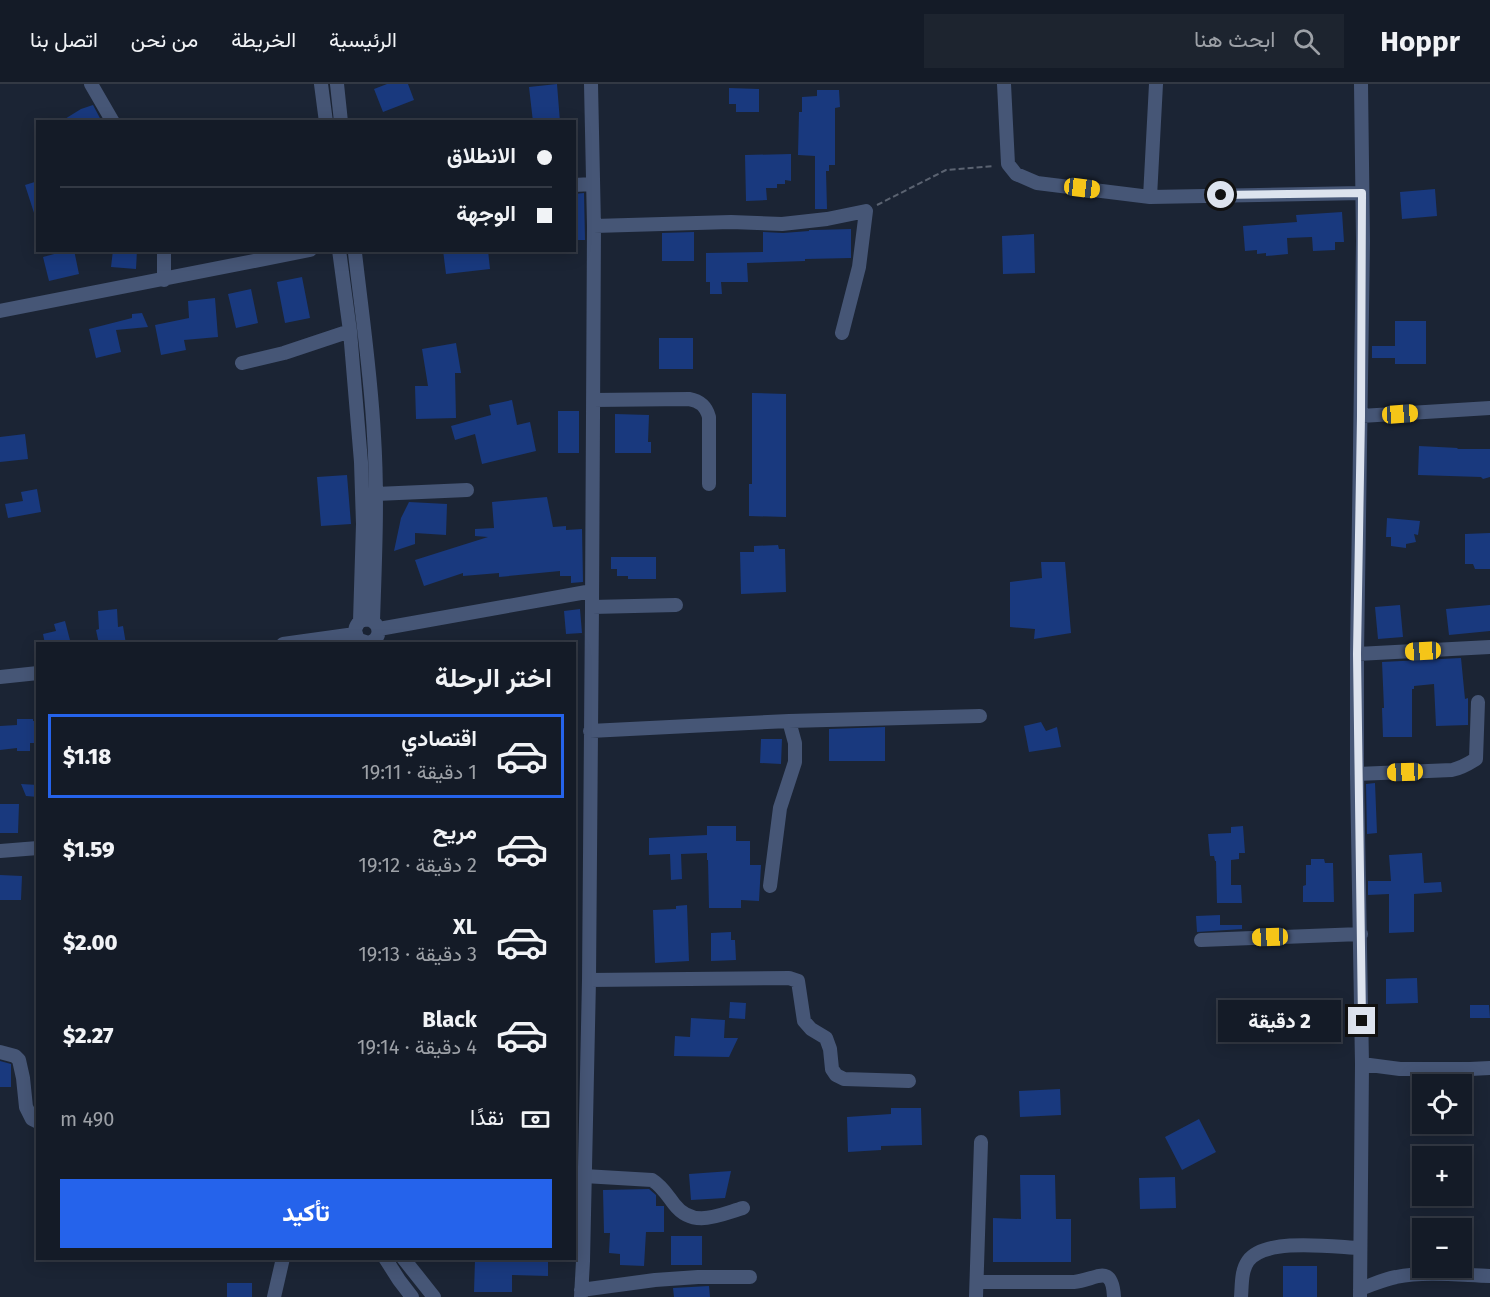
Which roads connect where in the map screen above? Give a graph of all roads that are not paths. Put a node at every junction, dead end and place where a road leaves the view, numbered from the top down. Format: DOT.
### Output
graph roads {
  1 [pos="91,84"];
  2 [pos="321,84"];
  3 [pos="336,84"];
  4 [pos="591,84"];
  5 [pos="1004,84"];
  6 [pos="1156,84"];
  7 [pos="1361,84"];
  8 [pos="112,120"];
  9 [pos="326,120"];
  10 [pos="341,120"];
  11 [pos="593,184"];
  12 [pos="576,185"];
  13 [pos="1362,193"];
  14 [pos="1150,197"];
  15 [pos="594,226"];
  16 [pos="164,252"];
  17 [pos="300,252"];
  18 [pos="339,252"];
  19 [pos="340,252"];
  20 [pos="357,252"];
  21 [pos="164,280"];
  22 [pos="0,311"];
  23 [pos="350,331"];
  24 [pos="842,333"];
  25 [pos="242,363"];
  26 [pos="593,400"];
  27 [pos="1490,408"];
  28 [pos="1361,416"];
  29 [pos="368,462"];
  30 [pos="709,484"];
  31 [pos="466,490"];
  32 [pos="376,494"];
  33 [pos="592,591"];
  34 [pos="676,605"];
  35 [pos="592,607"];
  36 [pos="366,634"];
  37 [pos="300,642"];
  38 [pos="1490,647"];
  39 [pos="1357,654"];
  40 [pos="36,674"];
  41 [pos="0,677"];
  42 [pos="1478,702"];
  43 [pos="980,716"];
  44 [pos="789,721"];
  45 [pos="590,731"];
  46 [pos="1357,774"];
  47 [pos="36,848"];
  48 [pos="0,851"];
  49 [pos="770,886"];
  50 [pos="1361,934"];
  51 [pos="1201,939"];
  52 [pos="576,952"];
  53 [pos="589,952"];
  54 [pos="589,980"];
  55 [pos="0,1052"];
  56 [pos="1362,1064"];
  57 [pos="1490,1068"];
  58 [pos="909,1081"];
  59 [pos="36,1121"];
  60 [pos="981,1142"];
  61 [pos="584,1176"];
  62 [pos="743,1208"];
  63 [pos="1360,1248"];
  64 [pos="579,1259"];
  65 [pos="282,1260"];
  66 [pos="386,1260"];
  67 [pos="405,1260"];
  68 [pos="750,1276"];
  69 [pos="1490,1276"];
  70 [pos="976,1282"];
  71 [pos="1360,1293"];
  72 [pos="581,1294"];
  73 [pos="274,1297"];
  74 [pos="412,1297"];
  75 [pos="434,1297"];
  76 [pos="976,1297"];
  77 [pos="1114,1297"];
  78 [pos="1241,1297"];
  1 -- 8 [label="street"];
  2 -- 9 [label="street"];
  3 -- 10 [label="street"];
  4 -- 11 [label="street"];
  5 -- 14 [label="street"];
  6 -- 14 [label="street"];
  7 -- 13 [label="street"];
  11 -- 12 [label="street"];
  11 -- 15 [label="street"];
  13 -- 14 [label="street"];
  13 -- 28 [label="street"];
  15 -- 24 [label="street"];
  15 -- 26 [label="street"];
  16 -- 21 [label="street"];
  17 -- 21 [label="street"];
  18 -- 23 [label="street"];
  19 -- 20 [label="street"];
  20 -- 29 [label="street"];
  21 -- 22 [label="street"];
  23 -- 25 [label="street"];
  23 -- 29 [label="street"];
  26 -- 30 [label="street"];
  26 -- 33 [label="street"];
  27 -- 28 [label="street"];
  28 -- 39 [label="street"];
  29 -- 32 [label="street"];
  29 -- 36 [label="street"];
  31 -- 32 [label="street"];
  32 -- 36 [label="street"];
  33 -- 35 [label="street"];
  33 -- 36 [label="street"];
  34 -- 35 [label="street"];
  35 -- 45 [label="street"];
  36 -- 37 [label="street"];
  38 -- 39 [label="street"];
  39 -- 46 [label="street"];
  40 -- 41 [label="street"];
  42 -- 46 [label="street"];
  43 -- 44 [label="street"];
  44 -- 45 [label="street"];
  44 -- 49 [label="street"];
  45 -- 53 [label="street"];
  46 -- 50 [label="street"];
  47 -- 48 [label="street"];
  50 -- 51 [label="street"];
  50 -- 56 [label="street"];
  52 -- 53 [label="street"];
  53 -- 54 [label="street"];
  54 -- 58 [label="street"];
  54 -- 61 [label="street"];
  55 -- 59 [label="street"];
  56 -- 57 [label="street"];
  56 -- 63 [label="street"];
  60 -- 70 [label="street"];
  61 -- 62 [label="street"];
  61 -- 64 [label="street"];
  63 -- 71 [label="street"];
  63 -- 78 [label="street"];
  64 -- 72 [label="street"];
  65 -- 73 [label="street"];
  66 -- 74 [label="street"];
  67 -- 75 [label="street"];
  68 -- 72 [label="street"];
  69 -- 71 [label="street"];
  70 -- 76 [label="street"];
  70 -- 77 [label="street"];
}
